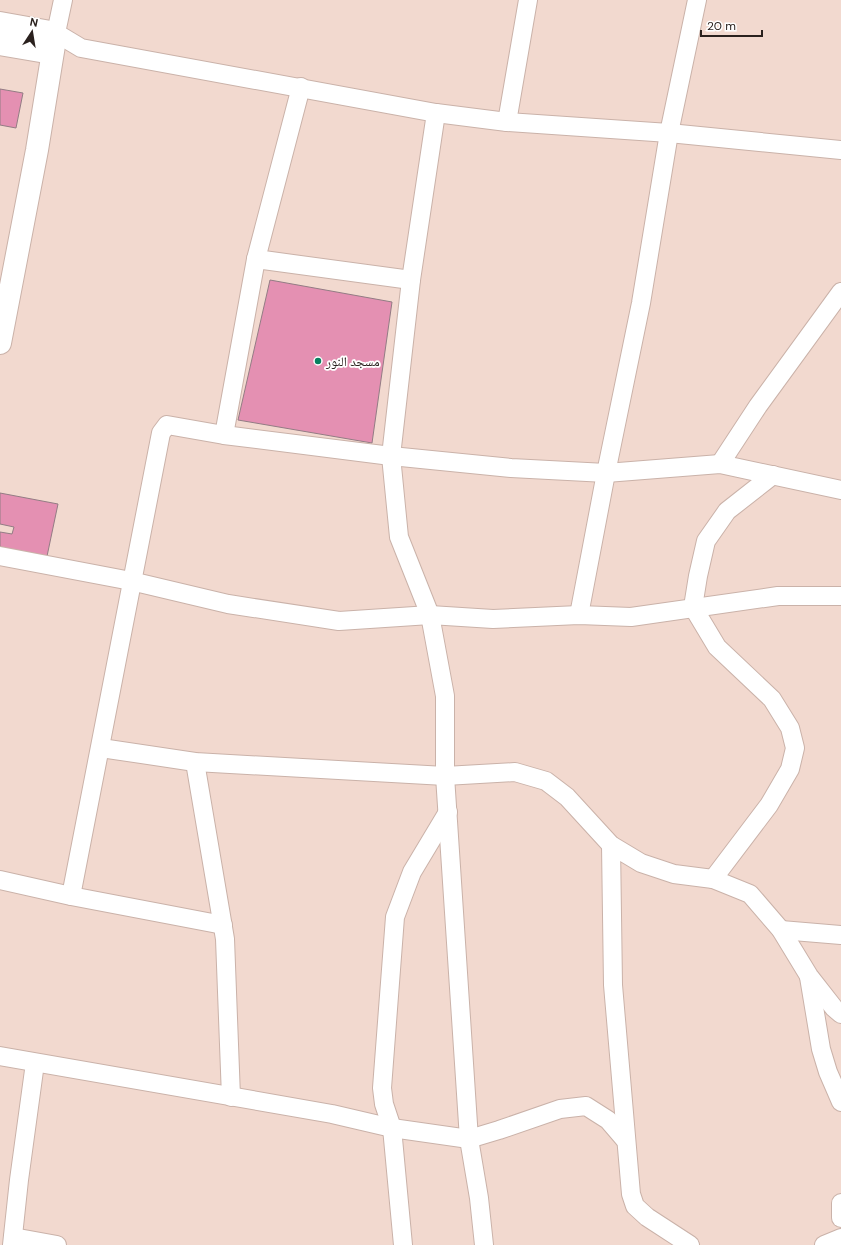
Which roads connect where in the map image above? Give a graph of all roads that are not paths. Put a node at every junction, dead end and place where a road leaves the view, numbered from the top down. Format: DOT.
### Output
graph roads {
  1 [pos="62,0"];
  2 [pos="528,0"];
  3 [pos="697,0"];
  4 [pos="0,23"];
  5 [pos="54,43"];
  6 [pos="0,44"];
  7 [pos="301,87"];
  8 [pos="436,113"];
  9 [pos="507,122"];
  10 [pos="669,133"];
  11 [pos="841,150"];
  12 [pos="256,259"];
  13 [pos="411,280"];
  14 [pos="841,292"];
  15 [pos="0,343"];
  16 [pos="224,435"];
  17 [pos="390,456"];
  18 [pos="720,464"];
  19 [pos="606,473"];
  20 [pos="773,475"];
  21 [pos="841,490"];
  22 [pos="0,556"];
  23 [pos="131,581"];
  24 [pos="841,596"];
  25 [pos="693,607"];
  26 [pos="430,615"];
  27 [pos="579,615"];
  28 [pos="101,748"];
  29 [pos="195,762"];
  30 [pos="445,776"];
  31 [pos="448,812"];
  32 [pos="611,845"];
  33 [pos="713,879"];
  34 [pos="0,880"];
  35 [pos="71,896"];
  36 [pos="223,925"];
  37 [pos="781,930"];
  38 [pos="841,935"];
  39 [pos="809,976"];
  40 [pos="841,1014"];
  41 [pos="0,1056"];
  42 [pos="35,1063"];
  43 [pos="231,1097"];
  44 [pos="841,1102"];
  45 [pos="392,1128"];
  46 [pos="470,1139"];
  47 [pos="626,1141"];
  48 [pos="841,1203"];
  49 [pos="841,1218"];
  50 [pos="841,1238"];
  51 [pos="13,1241"];
  52 [pos="35,1243"];
  53 [pos="57,1245"];
  54 [pos="403,1245"];
  55 [pos="484,1245"];
  56 [pos="690,1245"];
  57 [pos="824,1245"];
  1 -- 5 [label="street"];
  2 -- 9 [label="street"];
  3 -- 10 [label="street"];
  4 -- 5 [label="street"];
  5 -- 6 [label="street"];
  5 -- 7 [label="street"];
  5 -- 15 [label="street"];
  7 -- 8 [label="street"];
  7 -- 12 [label="street"];
  8 -- 9 [label="street"];
  8 -- 13 [label="street"];
  9 -- 10 [label="street"];
  10 -- 11 [label="street"];
  10 -- 19 [label="street"];
  12 -- 13 [label="street"];
  12 -- 16 [label="street"];
  13 -- 17 [label="street"];
  14 -- 18 [label="street"];
  16 -- 17 [label="street"];
  16 -- 23 [label="street"];
  17 -- 19 [label="street"];
  17 -- 26 [label="street"];
  18 -- 19 [label="street"];
  18 -- 20 [label="street"];
  19 -- 27 [label="street"];
  20 -- 21 [label="street"];
  20 -- 25 [label="street"];
  22 -- 23 [label="street"];
  23 -- 26 [label="street"];
  23 -- 28 [label="street"];
  24 -- 25 [label="street"];
  25 -- 27 [label="street"];
  25 -- 33 [label="street"];
  26 -- 27 [label="street"];
  26 -- 30 [label="street"];
  28 -- 29 [label="street"];
  28 -- 35 [label="street"];
  29 -- 30 [label="street"];
  29 -- 36 [label="street"];
  30 -- 31 [label="street"];
  30 -- 32 [label="street"];
  31 -- 45 [label="street"];
  31 -- 46 [label="street"];
  32 -- 33 [label="street"];
  32 -- 47 [label="street"];
  33 -- 37 [label="street"];
  34 -- 35 [label="street"];
  35 -- 36 [label="street"];
  36 -- 43 [label="street"];
  37 -- 38 [label="street"];
  37 -- 39 [label="street"];
  39 -- 40 [label="street"];
  39 -- 44 [label="street"];
  41 -- 42 [label="street"];
  42 -- 43 [label="street"];
  42 -- 51 [label="street"];
  43 -- 45 [label="street"];
  45 -- 46 [label="street"];
  45 -- 54 [label="street"];
  46 -- 47 [label="street"];
  46 -- 55 [label="street"];
  47 -- 56 [label="street"];
  48 -- 49 [label="street"];
  50 -- 57 [label="street"];
  51 -- 52 [label="street"];
  52 -- 53 [label="street"];
}
